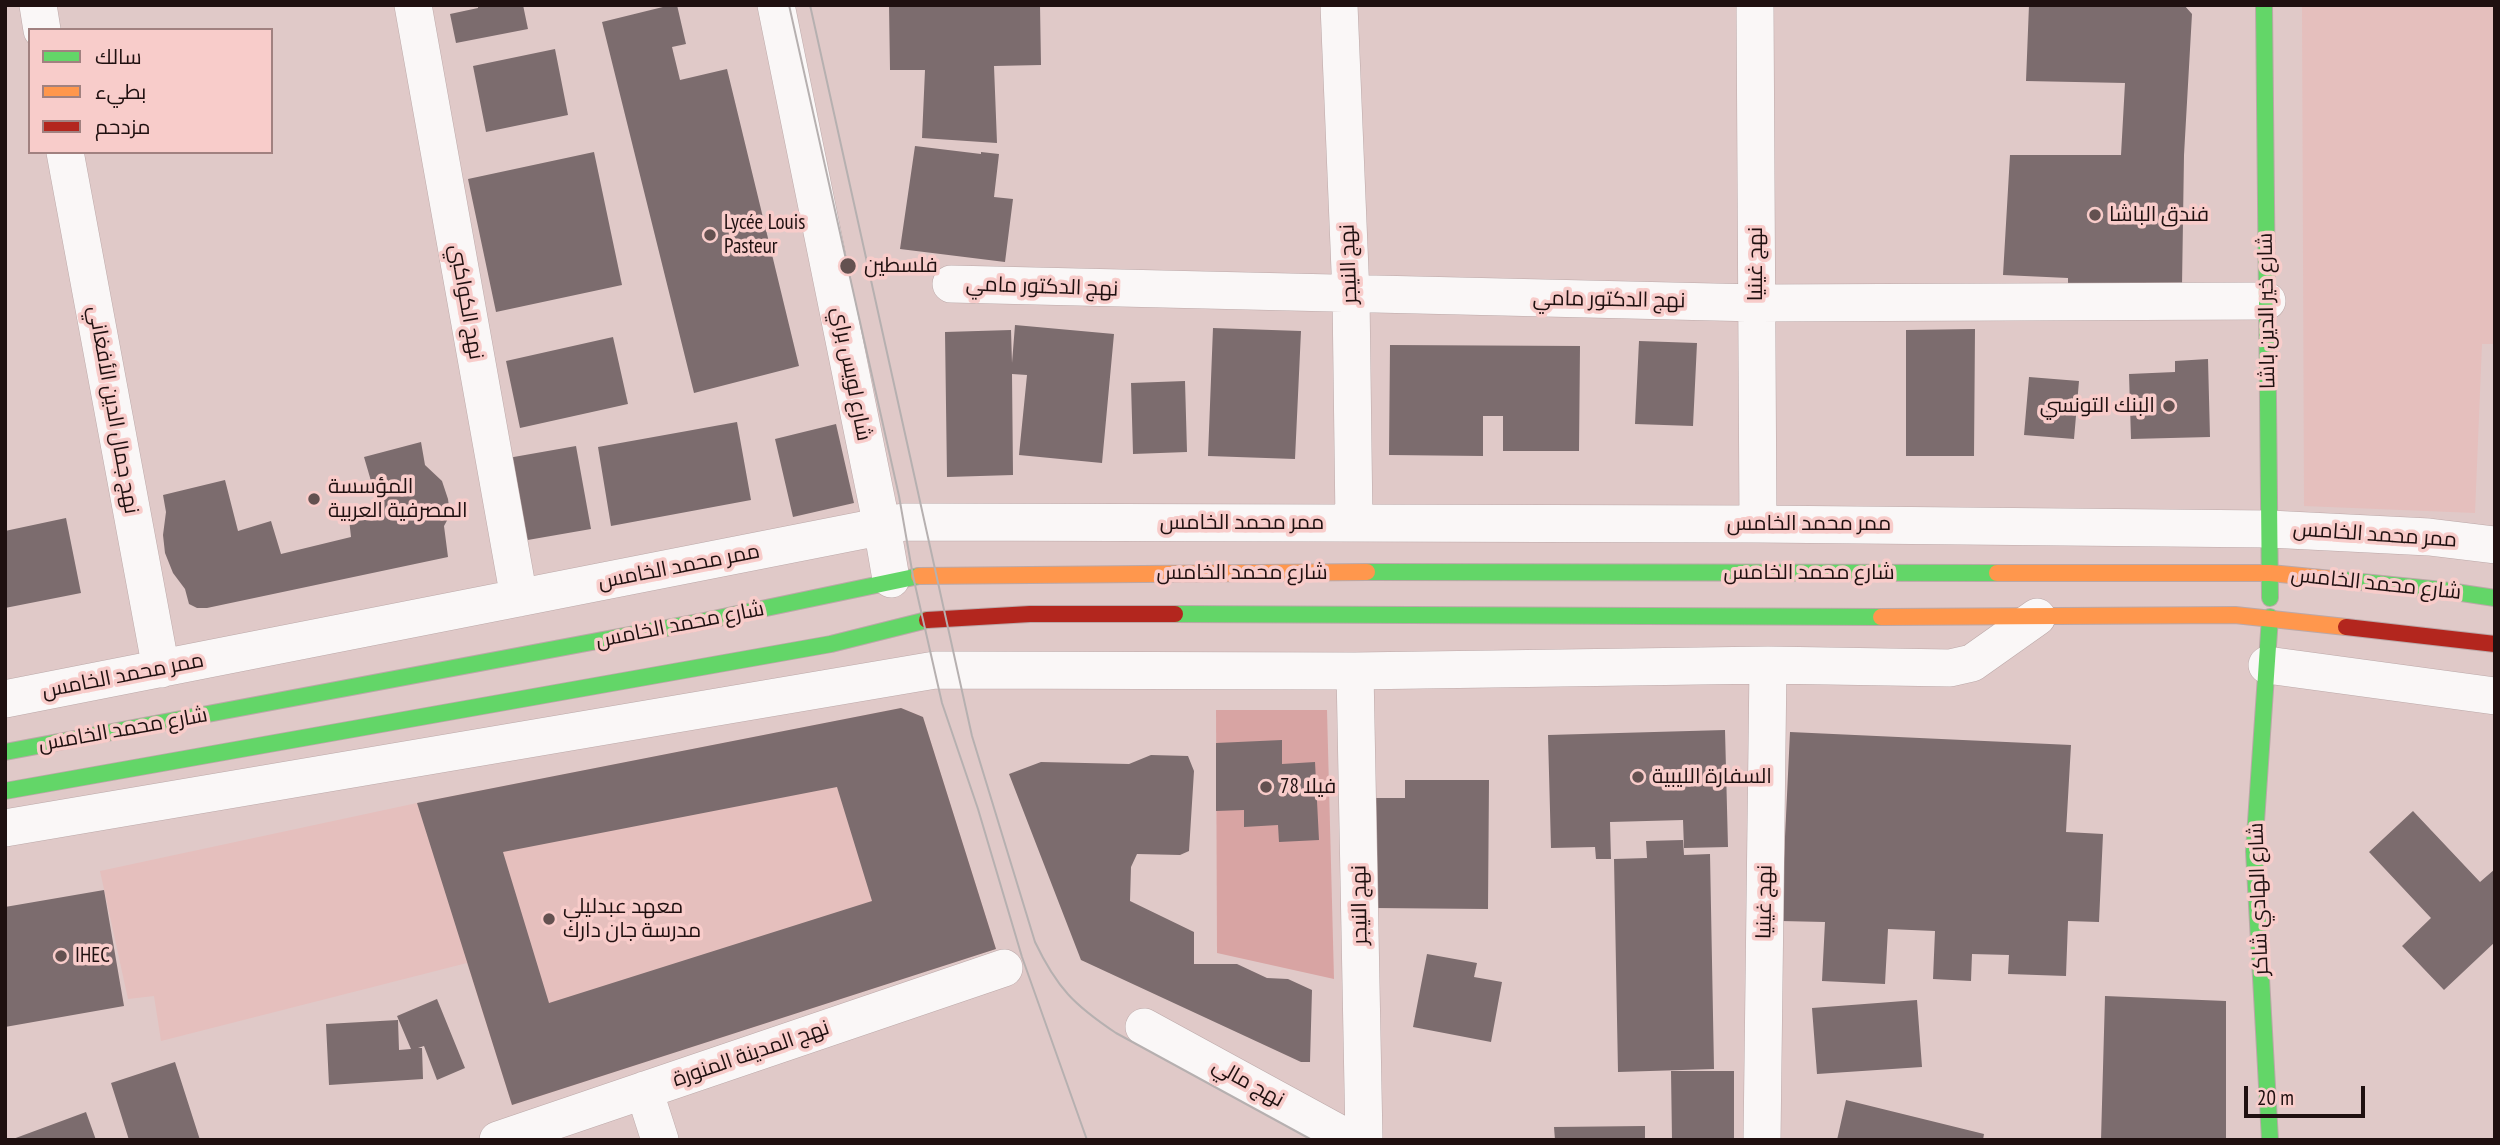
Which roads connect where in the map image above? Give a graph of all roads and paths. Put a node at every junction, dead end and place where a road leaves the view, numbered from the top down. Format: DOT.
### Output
graph roads {
  1 [pos="38,5"];
  2 [pos="412,5"];
  3 [pos="776,5"];
  4 [pos="1339,5"];
  5 [pos="1755,5"];
  6 [pos="2264,5"];
  7 [pos="42,28"];
  8 [pos="65,154"];
  9 [pos="951,284"];
  10 [pos="1351,295"];
  11 [pos="2267,301"];
  12 [pos="1757,303"];
  13 [pos="1354,523"];
  14 [pos="1758,524"];
  15 [pos="882,527"];
  16 [pos="2270,529"];
  17 [pos="2495,545"];
  18 [pos="2270,573"];
  19 [pos="891,579"];
  20 [pos="519,598"];
  21 [pos="2495,598"];
  22 [pos="2037,617"];
  23 [pos="2270,617"];
  24 [pos="2495,644"];
  25 [pos="1768,665"];
  26 [pos="2267,665"];
  27 [pos="161,669"];
  28 [pos="1356,671"];
  29 [pos="2495,696"];
  30 [pos="5,699"];
  31 [pos="5,752"];
  32 [pos="5,791"];
  33 [pos="5,828"];
  34 [pos="1004,968"];
  35 [pos="1144,1027"];
  36 [pos="644,1090"];
  37 [pos="498,1140"];
  38 [pos="660,1140"];
  39 [pos="1351,1140"];
  40 [pos="1364,1140"];
  41 [pos="1762,1140"];
  42 [pos="2270,1140"];
  1 -- 7 [label="street"];
  2 -- 20 [label="street, نهج الكواكبي"];
  3 -- 15 [label="street, شارع لويس براي"];
  4 -- 10 [label="street, نهج النيجر"];
  5 -- 12 [label="street, نهج غينيا"];
  6 -- 11 [label="main road, شارع خير الدين باشا"];
  8 -- 27 [label="street, نهج جمال الدين الأفغاني"];
  9 -- 10 [label="street, نهج الدكتور مامي"];
  10 -- 12 [label="street, نهج الدكتور مامي"];
  10 -- 13 [label="street, نهج النيجر"];
  11 -- 12 [label="street, نهج الدكتور مامي"];
  11 -- 16 [label="main road, شارع خير الدين باشا"];
  12 -- 14 [label="street, نهج غينيا"];
  13 -- 14 [label="street, ممر محمد الخامس"];
  13 -- 15 [label="street, ممر محمد الخامس"];
  14 -- 16 [label="street, ممر محمد الخامس"];
  15 -- 19 [label="street, شارع لويس براي"];
  15 -- 20 [label="street, ممر محمد الخامس"];
  16 -- 17 [label="street, ممر محمد الخامس"];
  16 -- 18 [label="main road, شارع خير الدين باشا"];
  18 -- 19 [label="main road, شارع محمد الخامس"];
  18 -- 21 [label="main road, شارع محمد الخامس"];
  18 -- 23 [label="main road, شارع خير الدين باشا"];
  19 -- 31 [label="main road, شارع محمد الخامس"];
  20 -- 27 [label="street, ممر محمد الخامس"];
  22 -- 23 [label="main road, شارع محمد الخامس"];
  22 -- 25 [label="street"];
  22 -- 32 [label="main road, شارع محمد الخامس"];
  23 -- 24 [label="main road, شارع محمد الخامس"];
  23 -- 26 [label="main road, شارع الهادي شاكر"];
  25 -- 28 [label="street"];
  25 -- 41 [label="street, نهج غينيا"];
  26 -- 29 [label="street"];
  26 -- 42 [label="main road, شارع الهادي شاكر"];
  27 -- 30 [label="street, ممر محمد الخامس"];
  28 -- 33 [label="street"];
  28 -- 40 [label="street, نهج النيجر"];
  34 -- 36 [label="street, نهج المدينة المنورة"];
  35 -- 39 [label="street, نهج مالي"];
  36 -- 37 [label="street, نهج المدينة المنورة"];
  36 -- 38 [label="street"];
}
